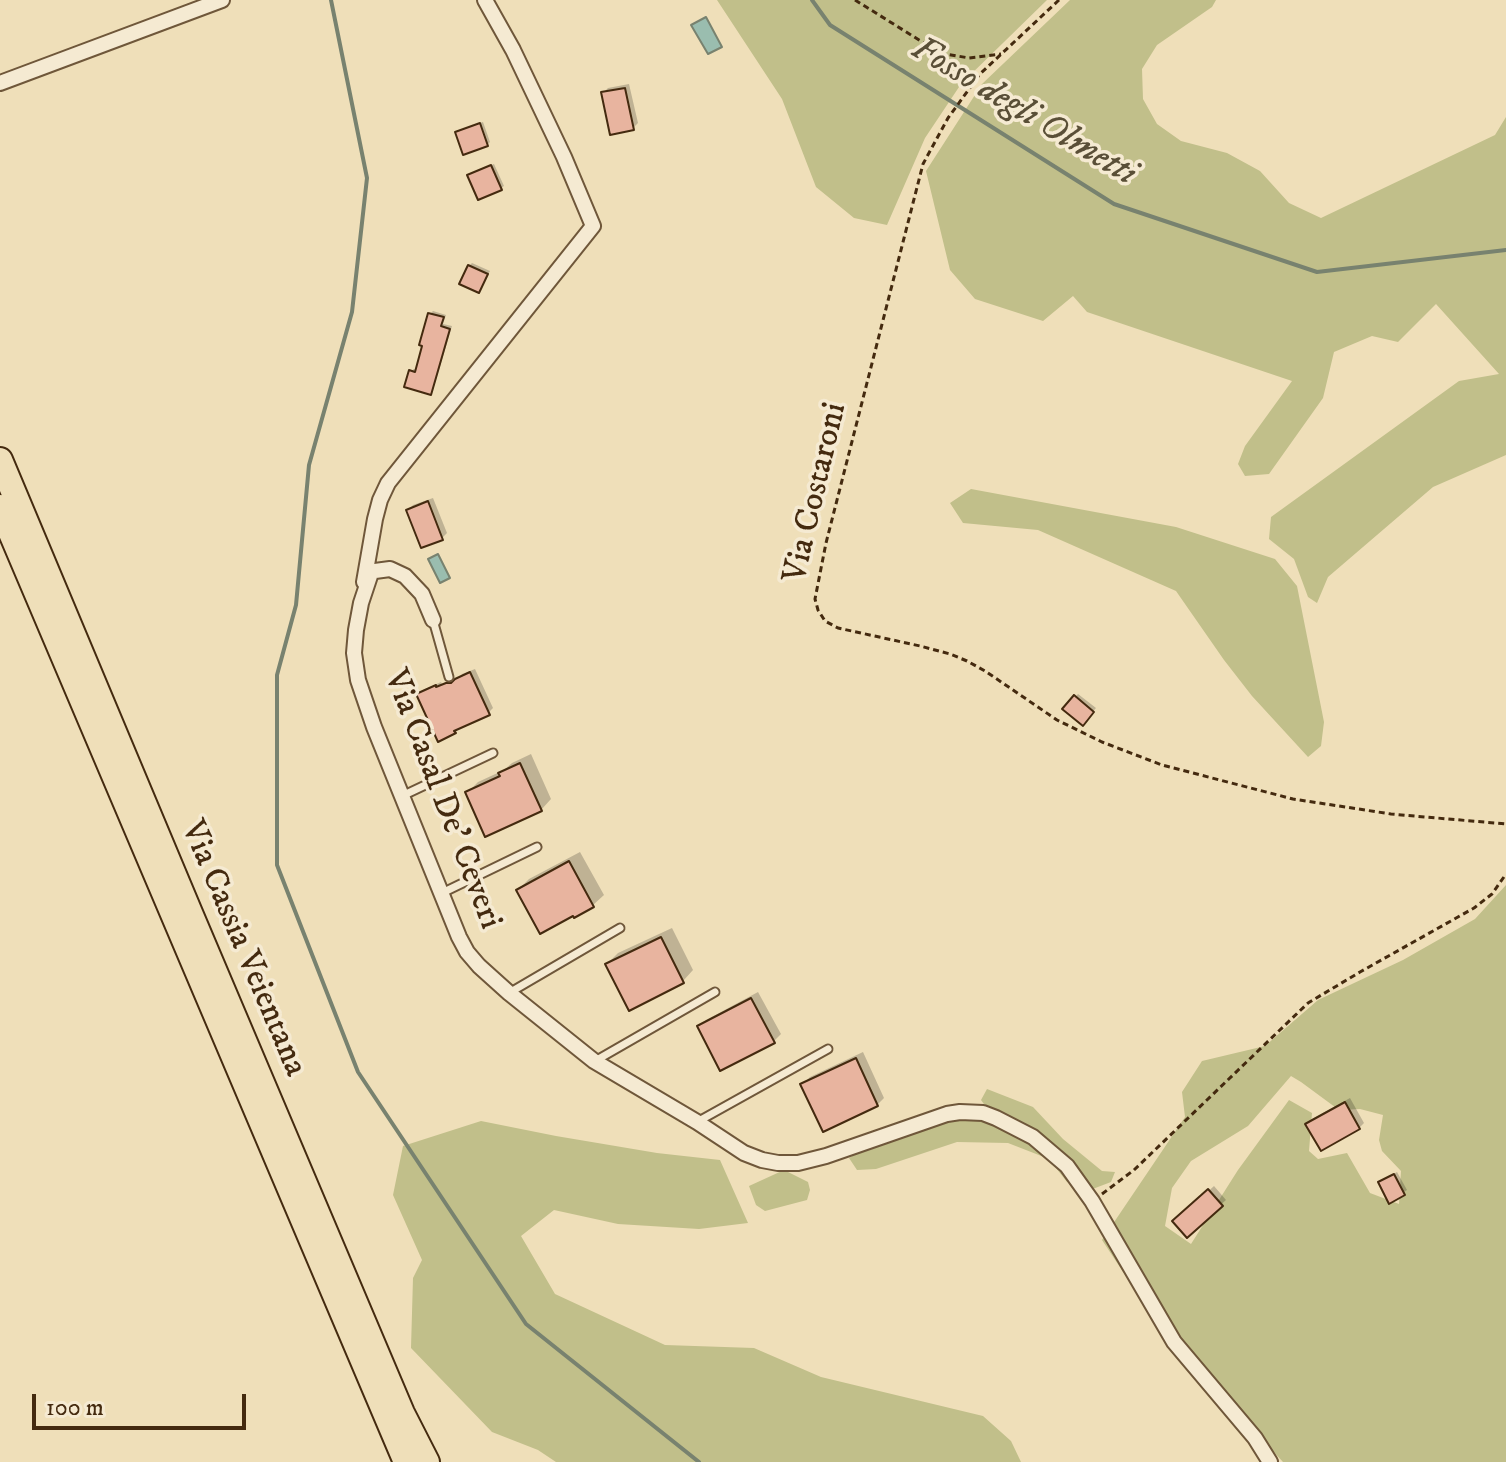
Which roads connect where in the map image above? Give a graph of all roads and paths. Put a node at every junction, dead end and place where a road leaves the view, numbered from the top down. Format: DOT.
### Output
graph roads {
  1 [pos="222,0"];
  2 [pos="485,0"];
  3 [pos="855,0"];
  4 [pos="1059,0"];
  5 [pos="1001,54"];
  6 [pos="0,83"];
  7 [pos="0,460"];
  8 [pos="0,507"];
  9 [pos="433,620"];
  10 [pos="356,630"];
  11 [pos="449,677"];
  12 [pos="493,753"];
  13 [pos="402,796"];
  14 [pos="1506,824"];
  15 [pos="537,847"];
  16 [pos="1506,874"];
  17 [pos="442,893"];
  18 [pos="620,928"];
  19 [pos="715,992"];
  20 [pos="509,993"];
  21 [pos="828,1049"];
  22 [pos="594,1061"];
  23 [pos="697,1122"];
  24 [pos="1092,1201"];
  25 [pos="406,1462"];
  26 [pos="427,1462"];
  27 [pos="1270,1462"];
  1 -- 6 [label="street"];
  2 -- 10 [label="street"];
  3 -- 5 [label="path"];
  4 -- 5 [label="path, Via Costaroni"];
  5 -- 14 [label="path, Via Costaroni"];
  7 -- 26 [label="highway, Via Cassia Veientana"];
  8 -- 25 [label="highway, Via Cassia Veientana"];
  9 -- 10 [label="street, Via Casal De' Ceveri"];
  9 -- 11 [label="lane"];
  10 -- 13 [label="street, Via Casal De' Ceveri"];
  12 -- 13 [label="lane"];
  13 -- 17 [label="street, Via Casal De' Ceveri"];
  15 -- 17 [label="lane"];
  16 -- 24 [label="path"];
  17 -- 20 [label="street, Via Casal De' Ceveri"];
  18 -- 20 [label="lane"];
  19 -- 22 [label="lane"];
  20 -- 22 [label="street, Via Casal De' Ceveri"];
  21 -- 23 [label="lane"];
  22 -- 23 [label="street, Via Casal De' Ceveri"];
  23 -- 24 [label="street, Via Casal De' Ceveri"];
  24 -- 27 [label="street, Via Casal De' Ceveri"];
}
